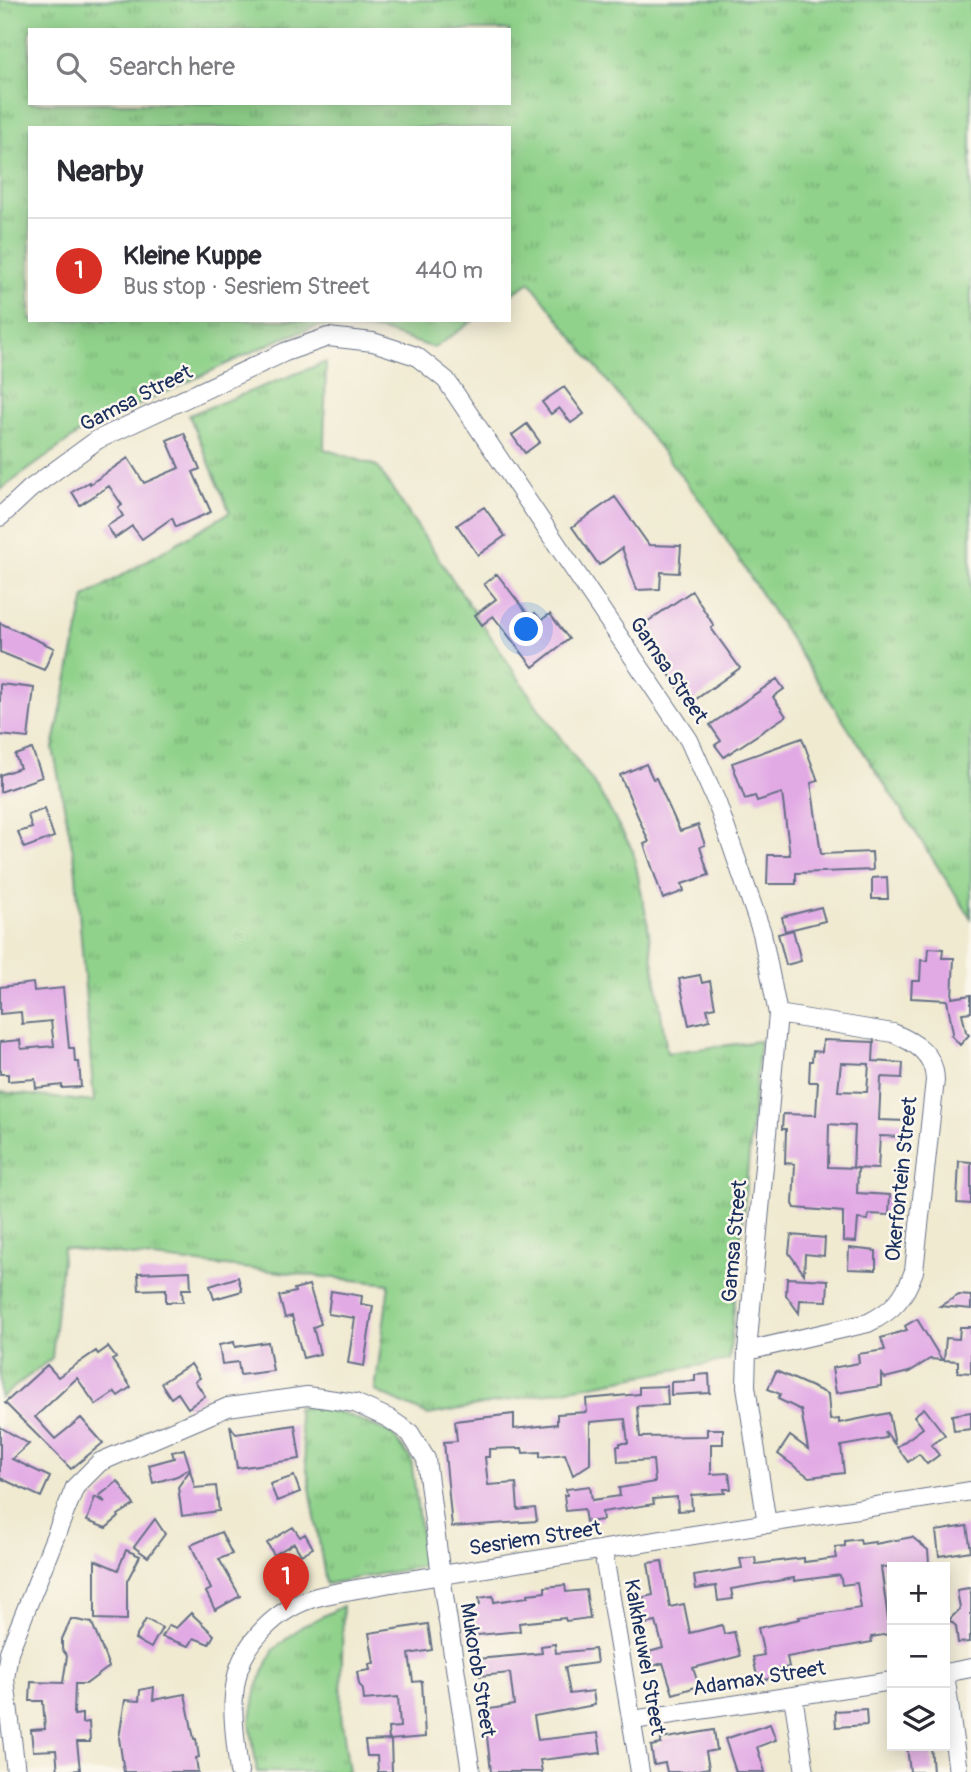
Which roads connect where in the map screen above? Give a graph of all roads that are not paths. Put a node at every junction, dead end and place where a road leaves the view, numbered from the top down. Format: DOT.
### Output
graph roads {
  1 [pos="0,517"];
  2 [pos="778,1014"];
  3 [pos="747,1351"];
  4 [pos="971,1491"];
  5 [pos="766,1524"];
  6 [pos="603,1550"];
  7 [pos="441,1576"];
  8 [pos="971,1668"];
  9 [pos="950,1672"];
  10 [pos="887,1682"];
  11 [pos="947,1688"];
  12 [pos="793,1696"];
  13 [pos="633,1720"];
  14 [pos="16,1772"];
  15 [pos="239,1772"];
  16 [pos="471,1772"];
  17 [pos="640,1772"];
  18 [pos="805,1772"];
  19 [pos="958,1772"];
  1 -- 2 [label="street, Gamsa Street"];
  2 -- 3 [label="street, Gamsa Street"];
  2 -- 3 [label="street, Okerfontein Street"];
  3 -- 5 [label="street, Gamsa Street"];
  4 -- 5 [label="street, Sesriem Street"];
  5 -- 6 [label="street, Sesriem Street"];
  6 -- 7 [label="street, Sesriem Street"];
  6 -- 13 [label="street, Kalkheuwel Street"];
  7 -- 14 [label="street, Mukorob Street"];
  7 -- 15 [label="street, Sesriem Street"];
  7 -- 16 [label="street, Mukorob Street"];
  8 -- 9 [label="street"];
  10 -- 12 [label="street, Adamax Street"];
  11 -- 19 [label="street"];
  12 -- 13 [label="street, Adamax Street"];
  12 -- 18 [label="street"];
  13 -- 17 [label="street, Kalkheuwel Street"];
}
